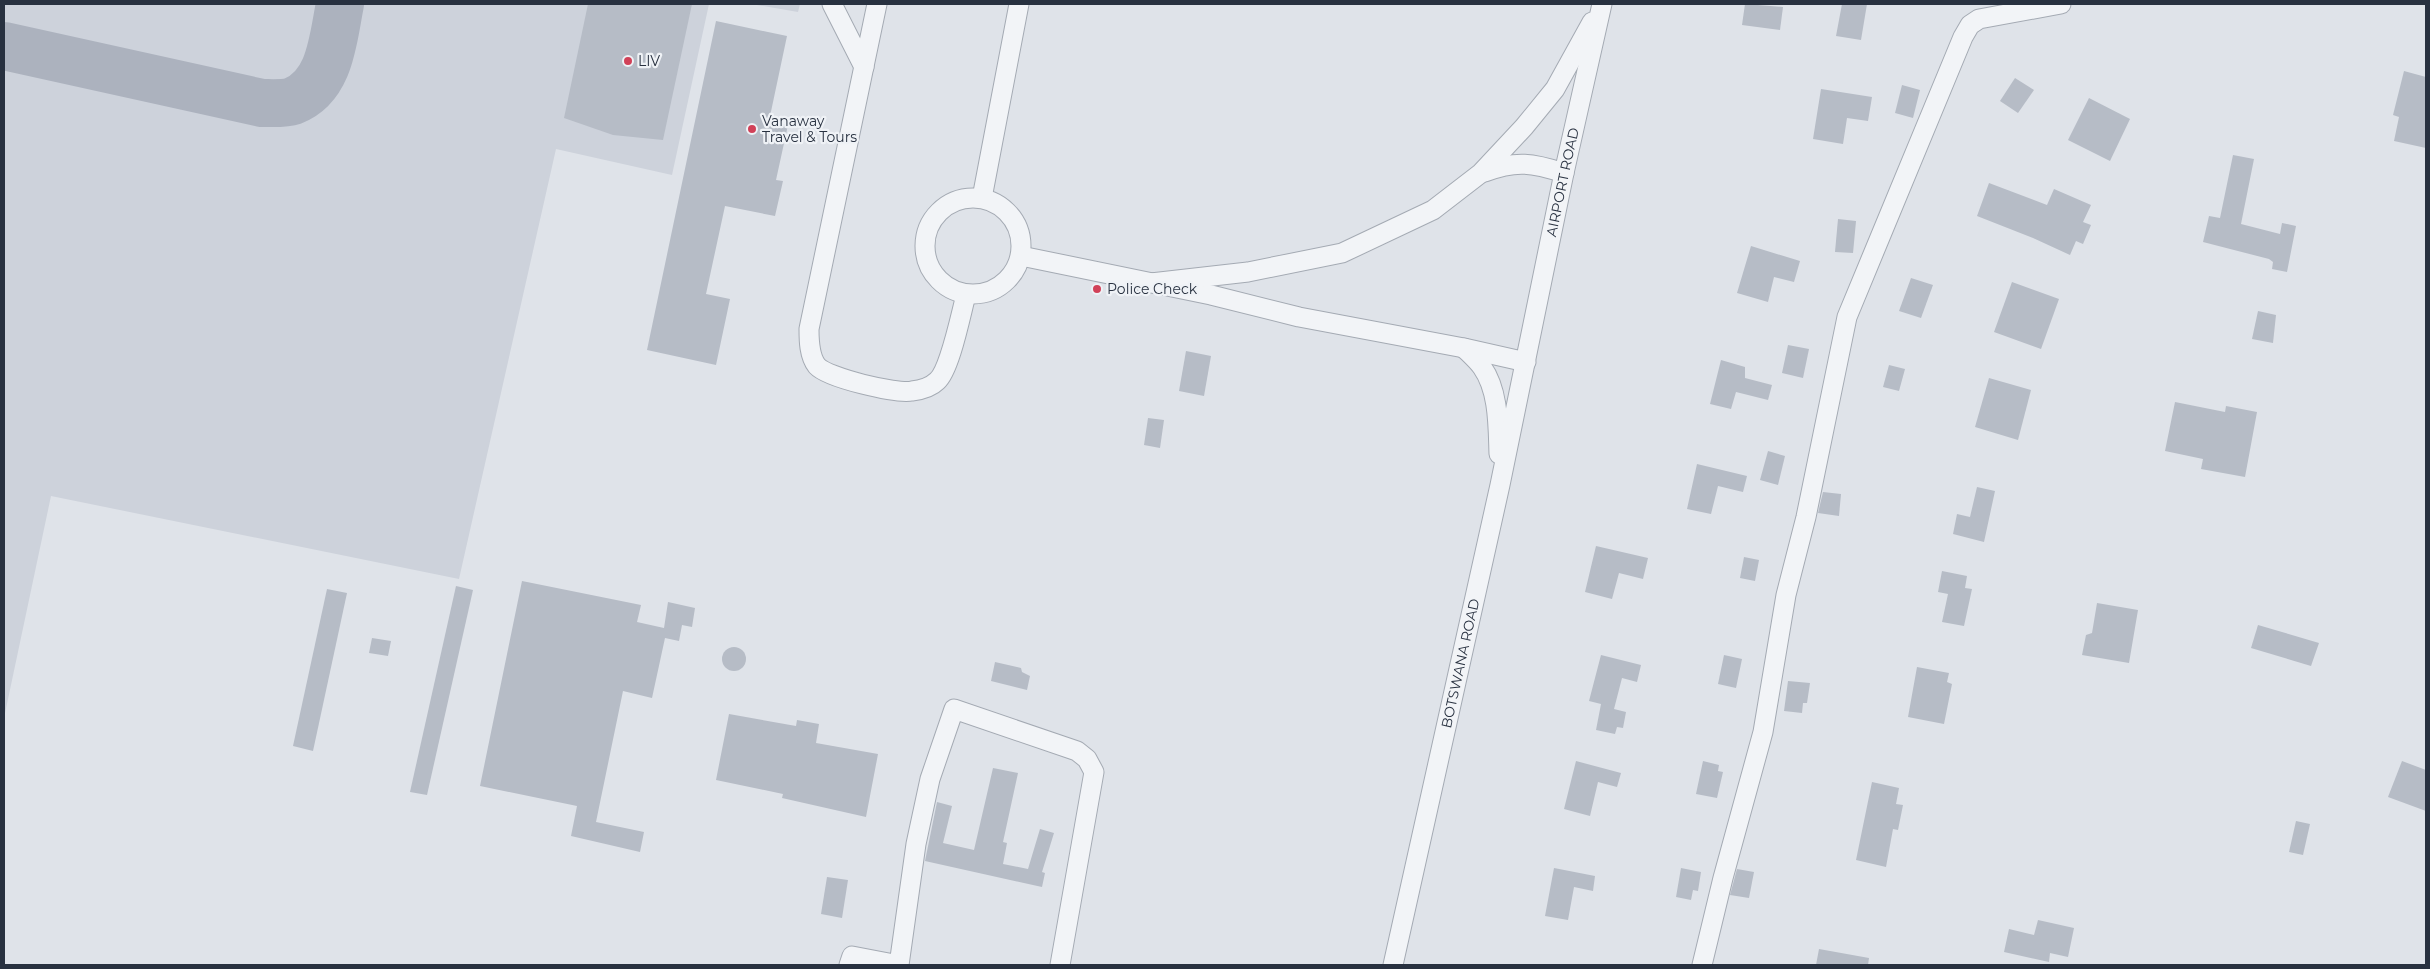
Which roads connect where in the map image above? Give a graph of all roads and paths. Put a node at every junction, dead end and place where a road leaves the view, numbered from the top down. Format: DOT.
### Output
graph roads {
  1 [pos="832,4"];
  2 [pos="877,4"];
  3 [pos="1019,4"];
  4 [pos="1602,4"];
  5 [pos="2061,4"];
  6 [pos="864,67"];
  7 [pos="1481,173"];
  8 [pos="1564,173"];
  9 [pos="982,198"];
  10 [pos="1021,256"];
  11 [pos="1151,283"];
  12 [pos="966,295"];
  13 [pos="1464,348"];
  14 [pos="1526,362"];
  15 [pos="1500,486"];
  16 [pos="849,965"];
  17 [pos="900,965"];
  18 [pos="1060,965"];
  19 [pos="1393,965"];
  20 [pos="1702,965"];
  1 -- 6 [label="street"];
  2 -- 6 [label="street"];
  3 -- 9 [label="street"];
  4 -- 7 [label="street"];
  4 -- 8 [label="street, AIRPORT ROAD"];
  5 -- 20 [label="street"];
  6 -- 12 [label="street"];
  7 -- 8 [label="street"];
  7 -- 11 [label="street"];
  8 -- 14 [label="street, AIRPORT ROAD"];
  9 -- 10 [label="street"];
  9 -- 12 [label="street"];
  10 -- 11 [label="street"];
  10 -- 12 [label="street"];
  11 -- 13 [label="street"];
  13 -- 14 [label="street"];
  13 -- 15 [label="street"];
  14 -- 15 [label="street, BOTSWANA ROAD"];
  15 -- 19 [label="street, BOTSWANA ROAD"];
  16 -- 17 [label="street"];
  17 -- 18 [label="street"];
}
